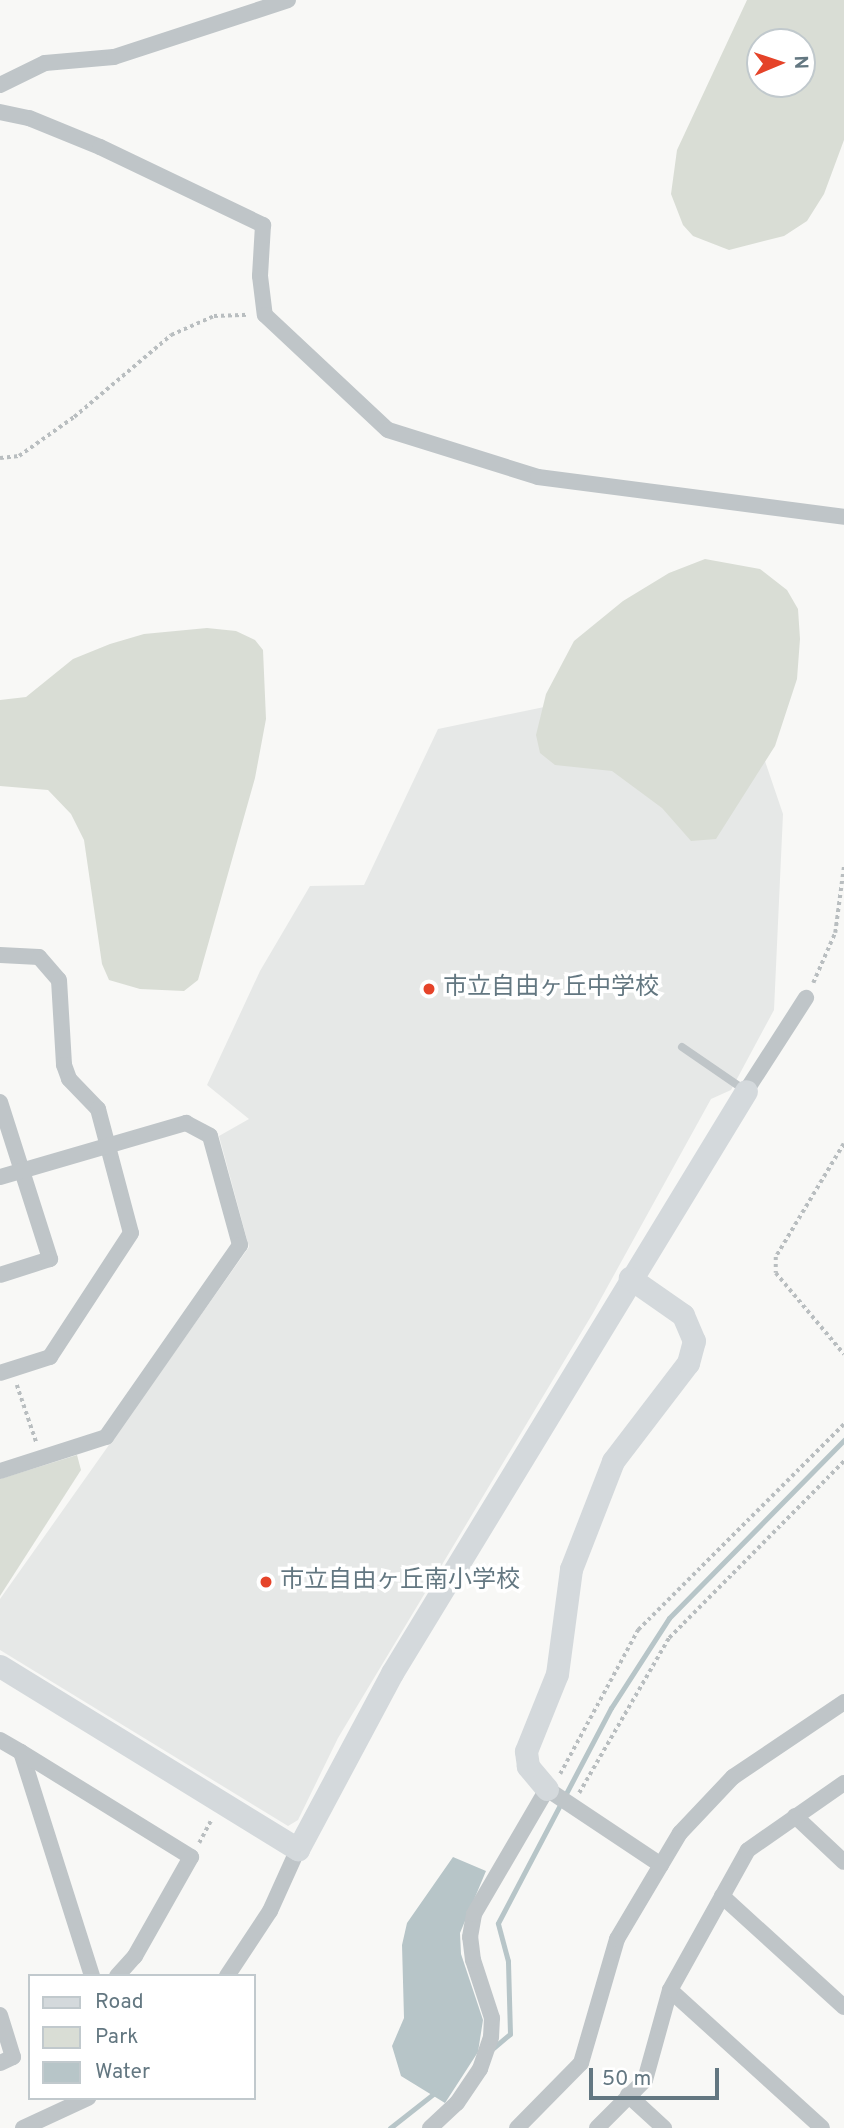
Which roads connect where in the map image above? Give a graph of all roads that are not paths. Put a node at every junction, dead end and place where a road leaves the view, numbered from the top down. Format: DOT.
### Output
graph roads {
  1 [pos="288,0"];
  2 [pos="0,85"];
  3 [pos="0,112"];
  4 [pos="844,517"];
  5 [pos="0,956"];
  6 [pos="806,998"];
  7 [pos="682,1047"];
  8 [pos="746,1091"];
  9 [pos="0,1102"];
  10 [pos="109,1142"];
  11 [pos="21,1171"];
  12 [pos="0,1177"];
  13 [pos="0,1275"];
  14 [pos="630,1278"];
  15 [pos="6,1371"];
  16 [pos="0,1471"];
  17 [pos="0,1666"];
  18 [pos="844,1702"];
  19 [pos="0,1740"];
  20 [pos="21,1752"];
  21 [pos="844,1783"];
  22 [pos="547,1789"];
  23 [pos="795,1816"];
  24 [pos="298,1849"];
  25 [pos="844,1862"];
  26 [pos="662,1865"];
  27 [pos="722,1896"];
  28 [pos="91,1974"];
  29 [pos="119,1974"];
  30 [pos="228,1974"];
  31 [pos="670,1990"];
  32 [pos="844,2007"];
  33 [pos="0,2015"];
  34 [pos="0,2063"];
  35 [pos="628,2095"];
  36 [pos="84,2100"];
  37 [pos="23,2128"];
  38 [pos="430,2128"];
  39 [pos="517,2128"];
  40 [pos="597,2128"];
  41 [pos="664,2128"];
  42 [pos="822,2128"];
  1 -- 2 [label="street"];
  3 -- 4 [label="street"];
  5 -- 10 [label="street"];
  6 -- 8 [label="street"];
  7 -- 8 [label="lane"];
  8 -- 14 [label="street"];
  9 -- 11 [label="street"];
  10 -- 11 [label="street"];
  10 -- 15 [label="street"];
  10 -- 16 [label="street"];
  11 -- 12 [label="street"];
  11 -- 13 [label="street"];
  14 -- 22 [label="street"];
  14 -- 24 [label="street"];
  17 -- 24 [label="street"];
  18 -- 26 [label="street"];
  19 -- 20 [label="street"];
  20 -- 28 [label="street"];
  20 -- 29 [label="street"];
  21 -- 23 [label="street"];
  22 -- 26 [label="street"];
  22 -- 38 [label="street"];
  23 -- 25 [label="street"];
  23 -- 27 [label="street"];
  24 -- 30 [label="street"];
  26 -- 39 [label="street"];
  27 -- 31 [label="street"];
  27 -- 32 [label="street"];
  31 -- 35 [label="street"];
  31 -- 42 [label="street"];
  33 -- 34 [label="street"];
  35 -- 40 [label="street"];
  35 -- 41 [label="street"];
  36 -- 37 [label="street"];
}
